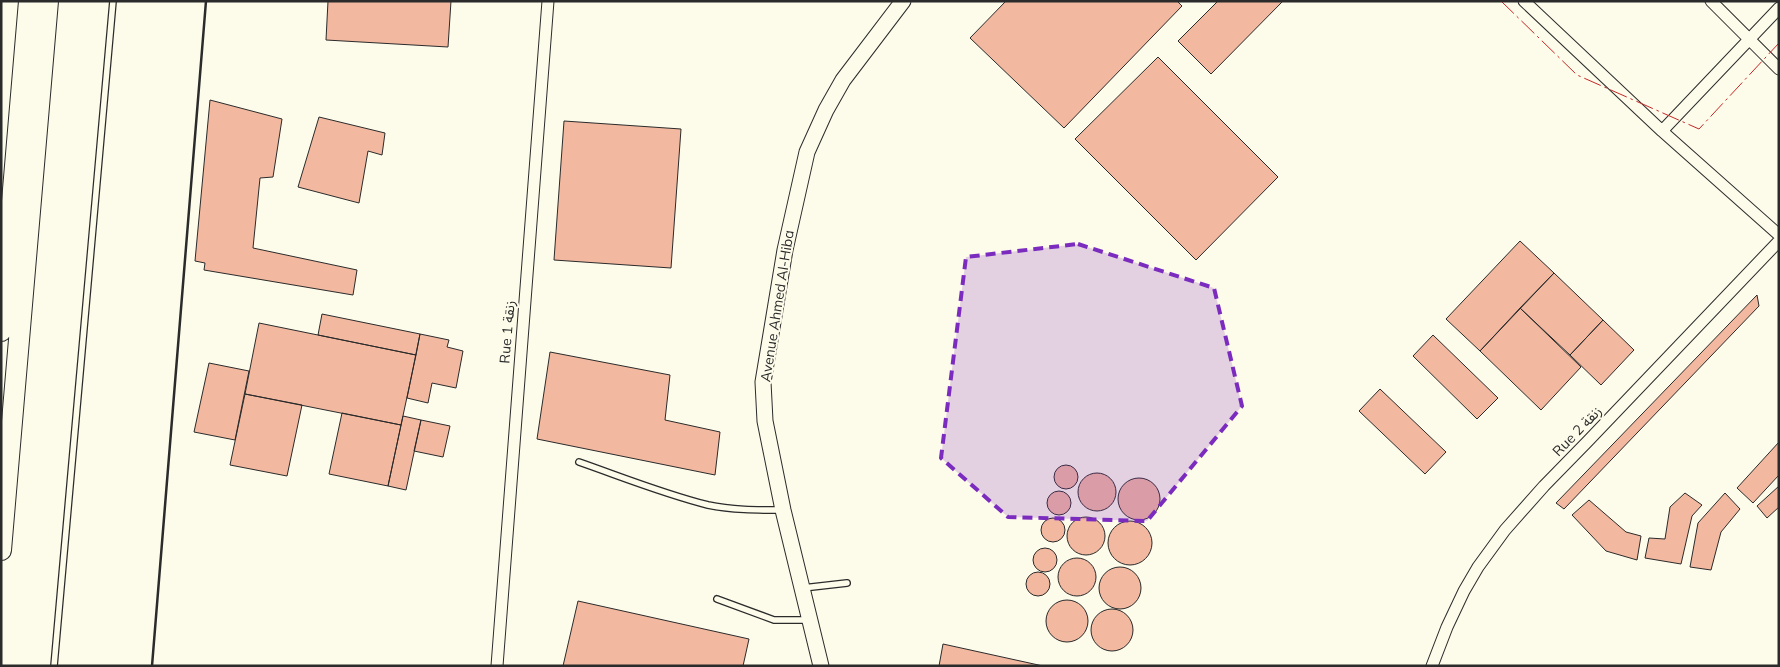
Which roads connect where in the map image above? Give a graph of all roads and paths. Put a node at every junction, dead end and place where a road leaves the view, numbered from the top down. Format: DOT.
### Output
graph roads {
  1 [pos="29,1"];
  2 [pos="48,1"];
  3 [pos="112,1"];
  4 [pos="548,1"];
  5 [pos="903,1"];
  6 [pos="1524,1"];
  7 [pos="1712,1"];
  8 [pos="1779,8"];
  9 [pos="1748,39"];
  10 [pos="1779,69"];
  11 [pos="1662,131"];
  12 [pos="1779,235"];
  13 [pos="1779,241"];
  14 [pos="1,330"];
  15 [pos="579,462"];
  16 [pos="783,510"];
  17 [pos="1,550"];
  18 [pos="847,583"];
  19 [pos="801,588"];
  20 [pos="717,599"];
  21 [pos="809,620"];
  22 [pos="54,666"];
  23 [pos="497,666"];
  24 [pos="821,666"];
  25 [pos="1432,666"];
  1 -- 14 [label="highway"];
  2 -- 17 [label="highway"];
  3 -- 22 [label="lane"];
  4 -- 23 [label="street, Rue 1 زنقة"];
  5 -- 16 [label="street, Avenue Ahmed Al-Hiba"];
  6 -- 11 [label="street"];
  7 -- 9 [label="street"];
  8 -- 9 [label="street"];
  9 -- 10 [label="street"];
  9 -- 11 [label="street"];
  11 -- 12 [label="street"];
  13 -- 25 [label="street, Rue 2 زنقة"];
  15 -- 16 [label="lane"];
  16 -- 19 [label="street, Avenue Ahmed Al-Hiba"];
  18 -- 19 [label="lane"];
  19 -- 21 [label="street, Avenue Ahmed Al-Hiba"];
  20 -- 21 [label="lane"];
  21 -- 24 [label="street, Avenue Ahmed Al-Hiba"];
}
